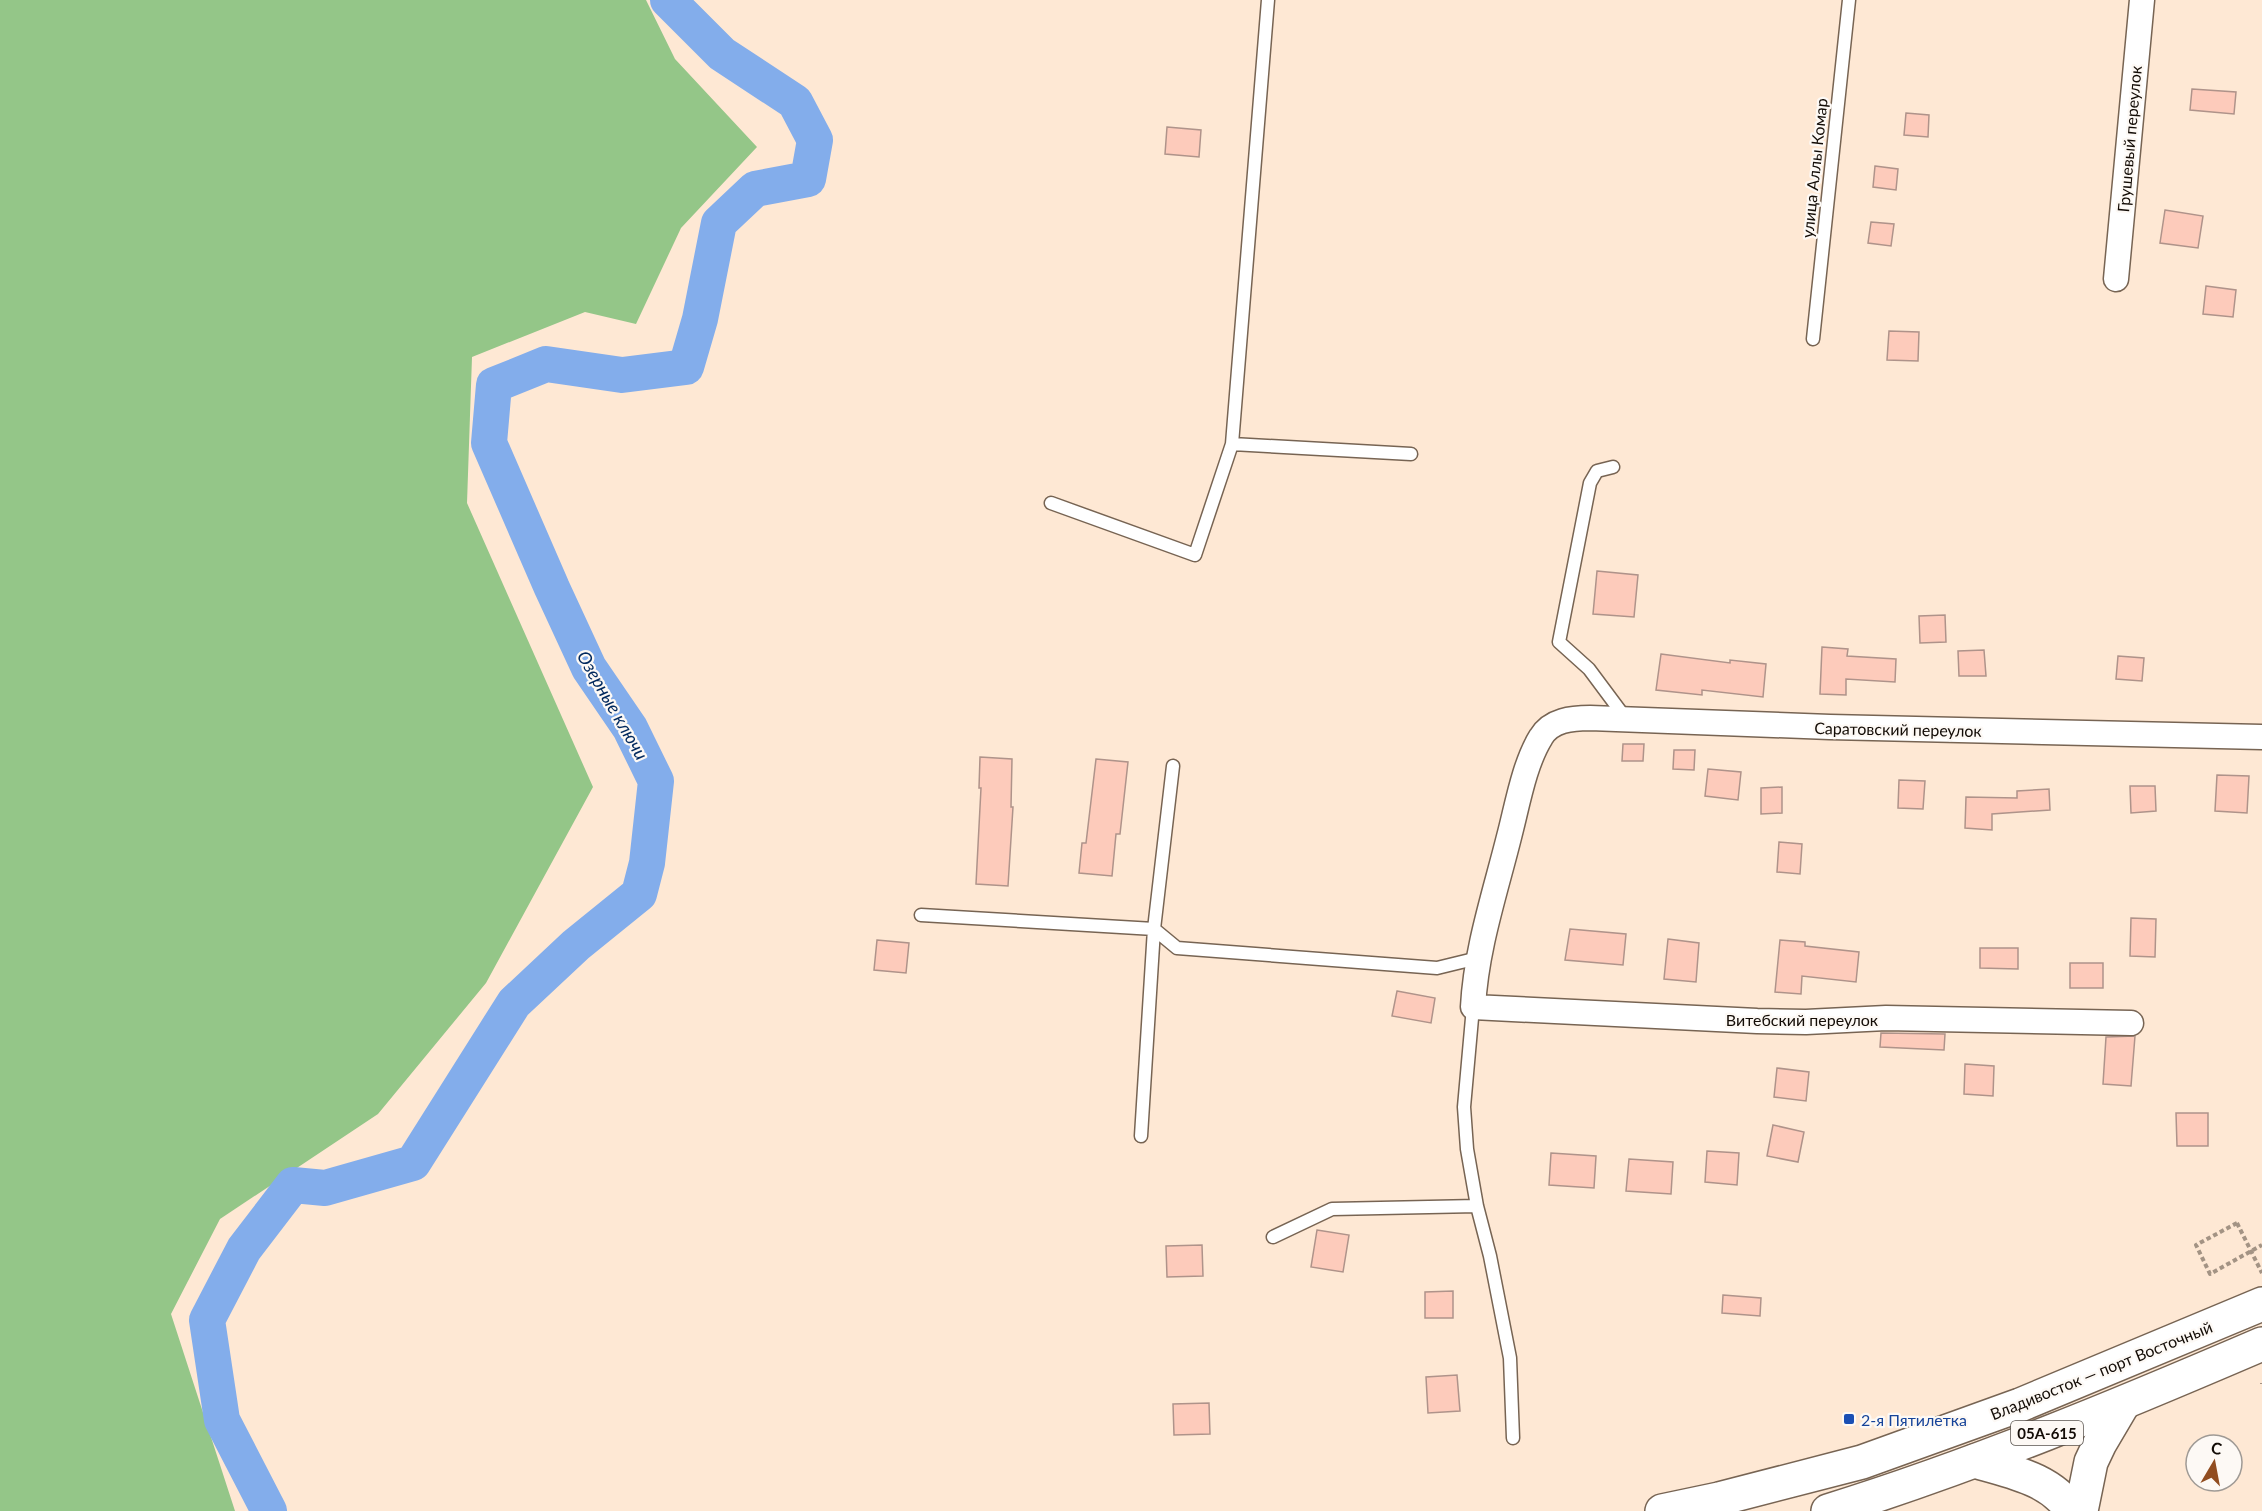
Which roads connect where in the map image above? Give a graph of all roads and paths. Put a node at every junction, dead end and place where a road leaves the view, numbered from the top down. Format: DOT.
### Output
graph roads {
  1 [pos="1268,0"];
  2 [pos="1849,0"];
  3 [pos="2142,0"];
  4 [pos="2116,279"];
  5 [pos="1812,339"];
  6 [pos="1232,444"];
  7 [pos="1411,454"];
  8 [pos="1612,467"];
  9 [pos="1051,503"];
  10 [pos="1628,721"];
  11 [pos="2262,737"];
  12 [pos="1173,766"];
  13 [pos="921,915"];
  14 [pos="1154,929"];
  15 [pos="1478,958"];
  16 [pos="1473,1007"];
  17 [pos="2131,1023"];
  18 [pos="1141,1136"];
  19 [pos="1477,1206"];
  20 [pos="1273,1237"];
  21 [pos="2262,1245"];
  22 [pos="2262,1273"];
  23 [pos="2262,1304"];
  24 [pos="2262,1344"];
  25 [pos="2123,1404"];
  26 [pos="1513,1438"];
  27 [pos="1975,1461"];
  28 [pos="1662,1511"];
  29 [pos="1828,1511"];
  30 [pos="2072,1511"];
  31 [pos="2081,1511"];
  1 -- 6 [label="lane"];
  2 -- 5 [label="lane, улица Аллы Комар"];
  3 -- 4 [label="street, Грушевый переулок"];
  6 -- 7 [label="lane"];
  6 -- 9 [label="lane"];
  8 -- 10 [label="lane"];
  10 -- 11 [label="street, Саратовский переулок"];
  10 -- 15 [label="street, Саратовский переулок"];
  12 -- 14 [label="lane"];
  13 -- 14 [label="lane"];
  14 -- 15 [label="lane"];
  14 -- 18 [label="lane"];
  15 -- 16 [label="street"];
  16 -- 17 [label="street, Витебский переулок"];
  16 -- 19 [label="lane"];
  19 -- 20 [label="lane"];
  19 -- 26 [label="lane"];
  21 -- 22 [label="path, bridge"];
  23 -- 28 [label="main road, Владивосток — порт Восточный / 05А-615"];
  24 -- 25 [label="main road, 05А-615"];
  25 -- 27 [label="main road, 05А-615"];
  25 -- 31 [label="main road"];
  27 -- 29 [label="main road, 05А-615"];
  27 -- 30 [label="main road"];
}
